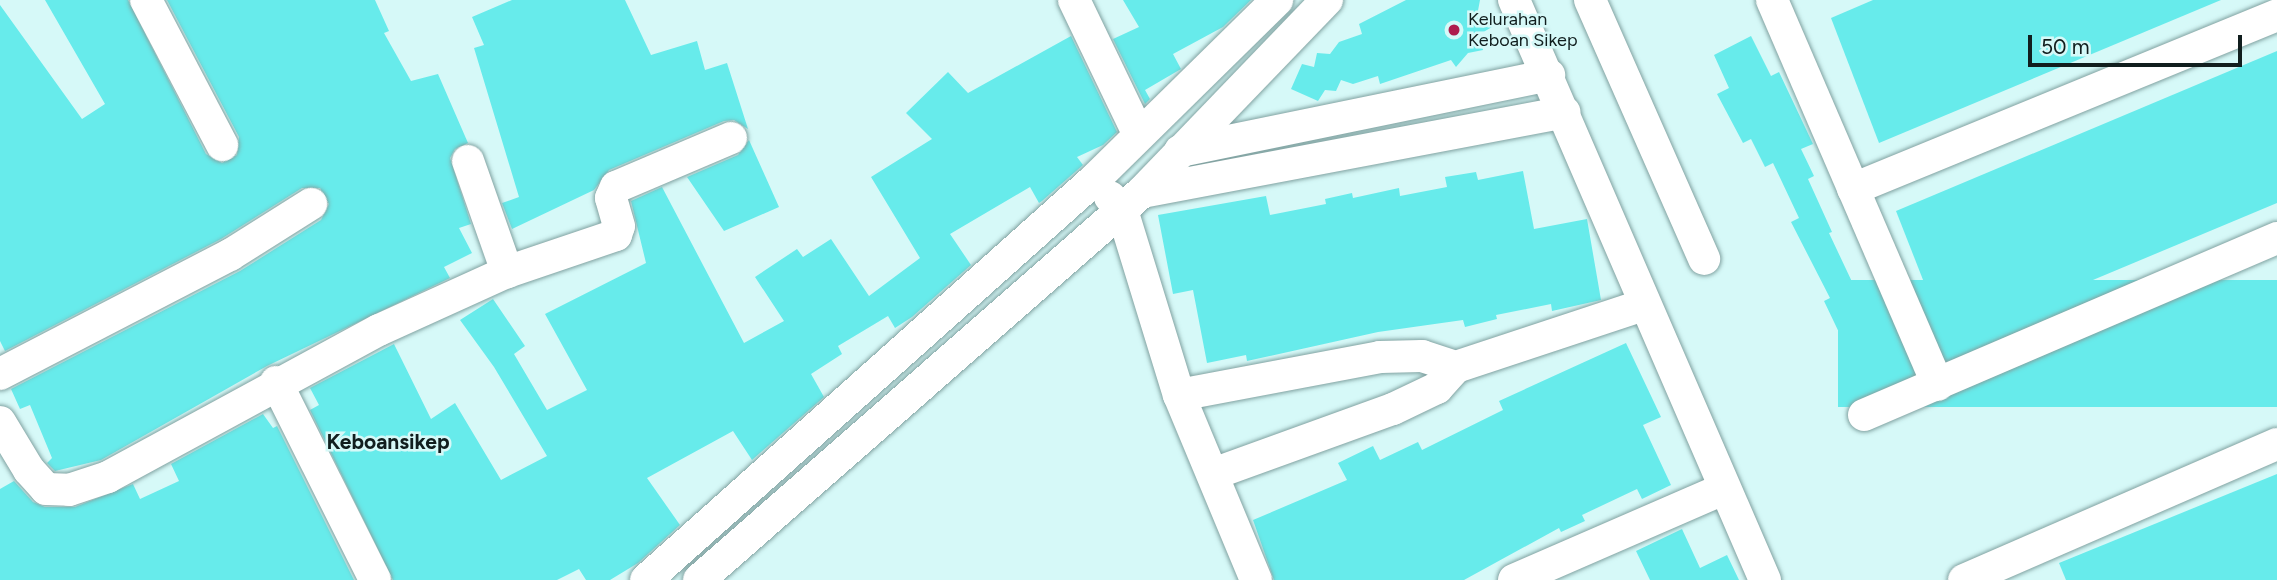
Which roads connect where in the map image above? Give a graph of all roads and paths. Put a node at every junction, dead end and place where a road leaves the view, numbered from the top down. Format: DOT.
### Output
graph roads {
  1 [pos="146,0"];
  2 [pos="1074,0"];
  3 [pos="1277,0"];
  4 [pos="1327,0"];
  5 [pos="1514,0"];
  6 [pos="1590,0"];
  7 [pos="1772,0"];
  8 [pos="2277,15"];
  9 [pos="1549,75"];
  10 [pos="1564,112"];
  11 [pos="1138,133"];
  12 [pos="731,138"];
  13 [pos="222,145"];
  14 [pos="1180,151"];
  15 [pos="468,161"];
  16 [pos="1094,180"];
  17 [pos="1853,189"];
  18 [pos="1132,201"];
  19 [pos="311,204"];
  20 [pos="2277,238"];
  21 [pos="1704,259"];
  22 [pos="507,272"];
  23 [pos="1643,305"];
  24 [pos="1456,367"];
  25 [pos="0,374"];
  26 [pos="276,382"];
  27 [pos="1938,385"];
  28 [pos="1179,396"];
  29 [pos="1864,415"];
  30 [pos="0,422"];
  31 [pos="2277,444"];
  32 [pos="9,457"];
  33 [pos="1213,474"];
  34 [pos="1723,489"];
  35 [pos="2001,572"];
  36 [pos="374,580"];
  37 [pos="646,580"];
  38 [pos="699,580"];
  39 [pos="1256,580"];
  40 [pos="1514,580"];
  41 [pos="1765,580"];
  42 [pos="1964,580"];
  1 -- 13 [label="street"];
  2 -- 11 [label="street"];
  3 -- 11 [label="street"];
  4 -- 14 [label="street"];
  5 -- 9 [label="street"];
  6 -- 21 [label="street"];
  7 -- 17 [label="street"];
  8 -- 17 [label="street"];
  9 -- 10 [label="street"];
  9 -- 14 [label="street"];
  10 -- 18 [label="street"];
  10 -- 23 [label="street"];
  11 -- 16 [label="street"];
  12 -- 22 [label="street"];
  14 -- 18 [label="street"];
  15 -- 22 [label="street"];
  16 -- 18 [label="street"];
  16 -- 37 [label="street"];
  17 -- 27 [label="street"];
  18 -- 28 [label="street"];
  18 -- 38 [label="street"];
  19 -- 25 [label="street"];
  20 -- 27 [label="street"];
  22 -- 26 [label="street"];
  23 -- 24 [label="street"];
  23 -- 34 [label="street"];
  24 -- 28 [label="street"];
  24 -- 33 [label="street"];
  26 -- 32 [label="street"];
  26 -- 36 [label="street"];
  27 -- 29 [label="street"];
  28 -- 33 [label="street"];
  30 -- 32 [label="street"];
  31 -- 35 [label="street"];
  33 -- 39 [label="street"];
  34 -- 40 [label="street"];
  34 -- 41 [label="street"];
  35 -- 42 [label="street"];
}
